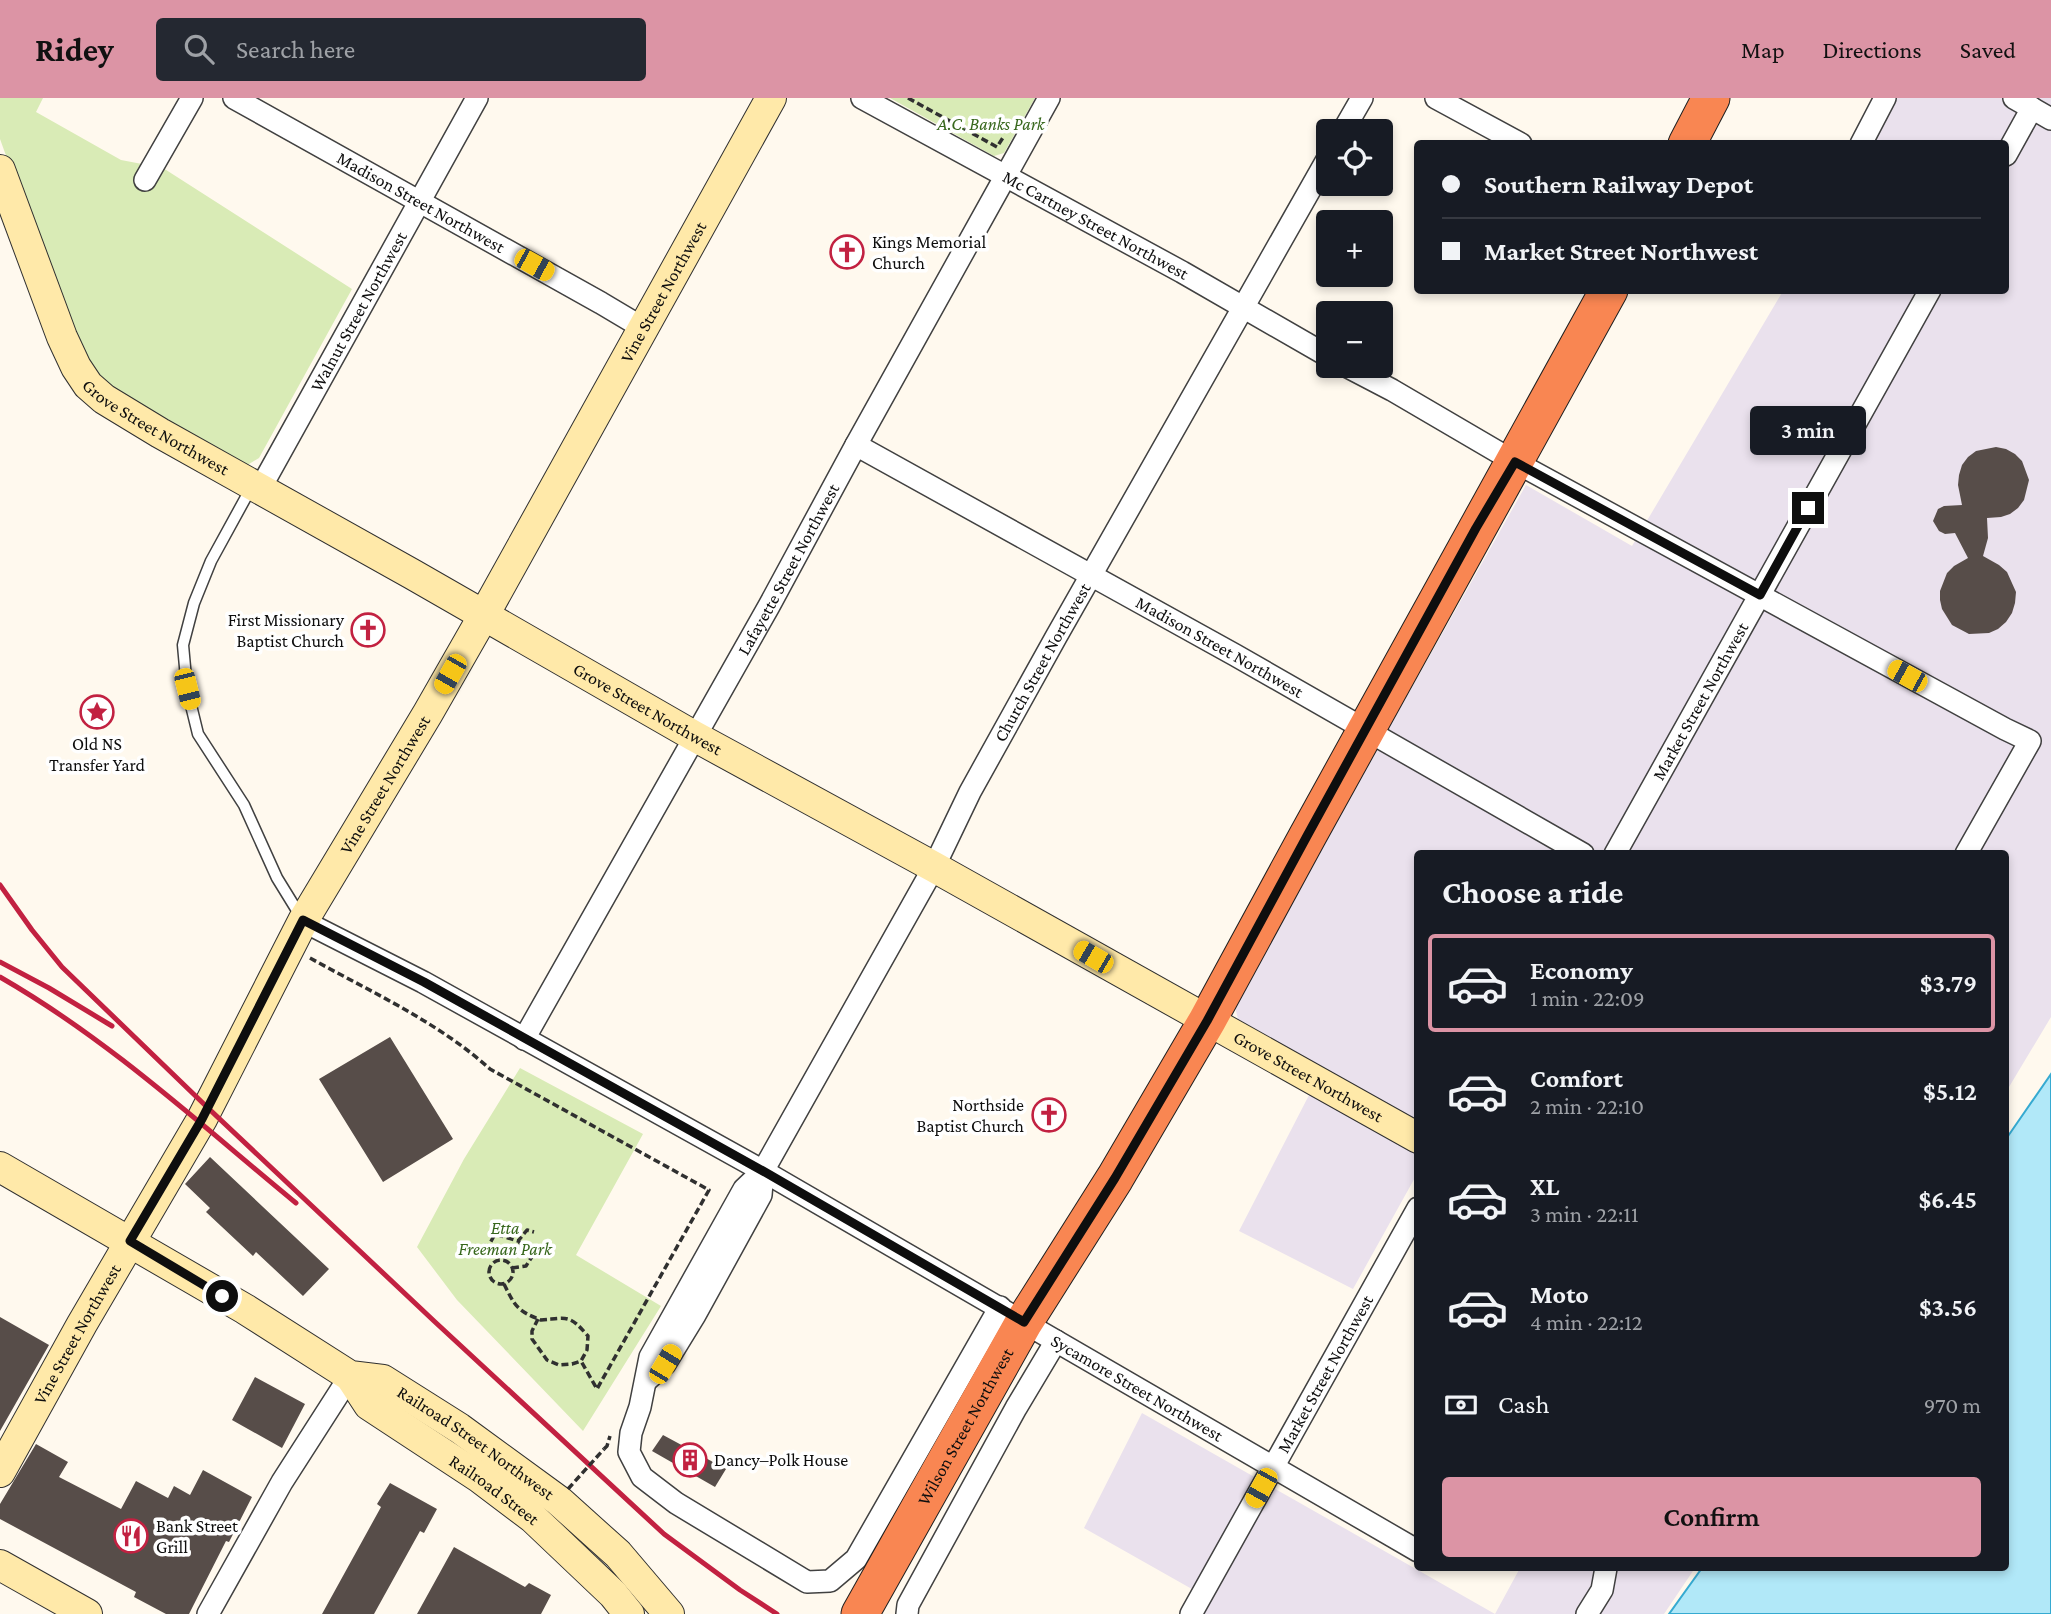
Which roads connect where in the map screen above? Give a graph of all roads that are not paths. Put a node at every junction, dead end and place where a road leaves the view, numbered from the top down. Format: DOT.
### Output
graph roads {
  1 [pos="192,98"];
  2 [pos="234,98"];
  3 [pos="477,98"];
  4 [pos="771,98"];
  5 [pos="862,98"];
  6 [pos="1049,98"];
  7 [pos="1362,98"];
  8 [pos="1436,98"];
  9 [pos="1711,98"];
  10 [pos="1885,98"];
  11 [pos="2023,103"];
  12 [pos="1350,119"];
  13 [pos="2051,119"];
  14 [pos="1514,140"];
  15 [pos="1689,140"];
  16 [pos="1863,140"];
  17 [pos="2009,146"];
  18 [pos="0,170"];
  19 [pos="1005,175"];
  20 [pos="1316,179"];
  21 [pos="145,180"];
  22 [pos="421,201"];
  23 [pos="1607,294"];
  24 [pos="1928,294"];
  25 [pos="1244,308"];
  26 [pos="643,328"];
  27 [pos="1316,349"];
  28 [pos="1369,378"];
  29 [pos="856,445"];
  30 [pos="1515,462"];
  31 [pos="256,487"];
  32 [pos="1092,576"];
  33 [pos="1760,595"];
  34 [pos="484,615"];
  35 [pos="1365,731"];
  36 [pos="694,736"];
  37 [pos="1576,850"];
  38 [pos="1617,850"];
  39 [pos="1968,850"];
  40 [pos="934,867"];
  41 [pos="303,920"];
  42 [pos="1207,1021"];
  43 [pos="524,1039"];
  44 [pos="1414,1136"];
  45 [pos="0,1167"];
  46 [pos="763,1171"];
  47 [pos="1414,1215"];
  48 [pos="130,1241"];
  49 [pos="1012,1315"];
  50 [pos="1056,1341"];
  51 [pos="350,1376"];
  52 [pos="1273,1466"];
  53 [pos="0,1472"];
  54 [pos="1414,1548"];
  55 [pos="0,1564"];
  56 [pos="1605,1571"];
  57 [pos="87,1614"];
  58 [pos="208,1614"];
  59 [pos="629,1614"];
  60 [pos="669,1614"];
  61 [pos="860,1614"];
  62 [pos="907,1614"];
  63 [pos="1191,1614"];
  64 [pos="1587,1614"];
  1 -- 21 [label="street"];
  2 -- 22 [label="street, Madison Street Northwest"];
  3 -- 22 [label="street, Walnut Street Northwest"];
  4 -- 26 [label="street, Vine Street Northwest"];
  5 -- 19 [label="street, Mc Cartney Street Northwest"];
  6 -- 19 [label="street, Lafayette Street Northwest"];
  7 -- 12 [label="street"];
  8 -- 14 [label="street"];
  9 -- 15 [label="highway"];
  10 -- 16 [label="street"];
  11 -- 13 [label="street"];
  11 -- 17 [label="street"];
  18 -- 31 [label="street, Grove Street Northwest"];
  19 -- 25 [label="street, Mc Cartney Street Northwest"];
  19 -- 29 [label="street, Lafayette Street Northwest"];
  20 -- 25 [label="street, Church Street Northwest"];
  22 -- 26 [label="street, Madison Street Northwest"];
  22 -- 31 [label="street, Walnut Street Northwest"];
  23 -- 30 [label="highway, Wilson Street Northwest"];
  24 -- 33 [label="street, Market Street Northwest"];
  25 -- 27 [label="street, Mc Cartney Street Northwest"];
  25 -- 32 [label="street, Church Street Northwest"];
  26 -- 34 [label="street, Vine Street Northwest"];
  28 -- 30 [label="street"];
  29 -- 32 [label="street, Madison Street Northwest"];
  29 -- 36 [label="street, Lafayette Street Northwest"];
  30 -- 33 [label="street"];
  30 -- 35 [label="highway, Wilson Street Northwest"];
  31 -- 34 [label="street, Grove Street Northwest"];
  31 -- 41 [label="lane"];
  32 -- 35 [label="street, Madison Street Northwest"];
  32 -- 40 [label="street, Church Street Northwest"];
  33 -- 38 [label="street, Market Street Northwest"];
  33 -- 39 [label="street"];
  34 -- 36 [label="street, Grove Street Northwest"];
  34 -- 41 [label="street, Vine Street Northwest"];
  35 -- 37 [label="street, Madison Street Northwest"];
  35 -- 42 [label="highway, Wilson Street Northwest"];
  36 -- 40 [label="street, Grove Street Northwest"];
  36 -- 43 [label="street, Lafayette Street Northwest"];
  40 -- 42 [label="street, Grove Street Northwest"];
  40 -- 46 [label="street, Church Street Northwest"];
  41 -- 43 [label="street, Sycamore Street Northwest"];
  41 -- 48 [label="street, Vine Street Northwest"];
  42 -- 44 [label="street, Grove Street Northwest"];
  42 -- 49 [label="highway, Wilson Street Northwest"];
  43 -- 46 [label="street, Sycamore Street Northwest"];
  45 -- 48 [label="street, Railroad Street Northwest"];
  46 -- 49 [label="street, Sycamore Street Northwest"];
  46 -- 49 [label="street, Church Street Northwest"];
  47 -- 52 [label="street, Market Street Northwest"];
  48 -- 51 [label="street, Railroad Street Northwest"];
  48 -- 53 [label="street, Vine Street Northwest"];
  49 -- 50 [label="street, Sycamore Street Northwest"];
  49 -- 61 [label="highway, Wilson Street Northwest"];
  50 -- 52 [label="street, Sycamore Street Northwest"];
  50 -- 62 [label="street"];
  51 -- 58 [label="street"];
  51 -- 59 [label="street, Railroad Street"];
  51 -- 60 [label="street, Railroad Street Northwest"];
  52 -- 54 [label="street, Sycamore Street Northwest"];
  52 -- 63 [label="street, Market Street Northwest"];
  55 -- 57 [label="street"];
  56 -- 64 [label="street"];
}
